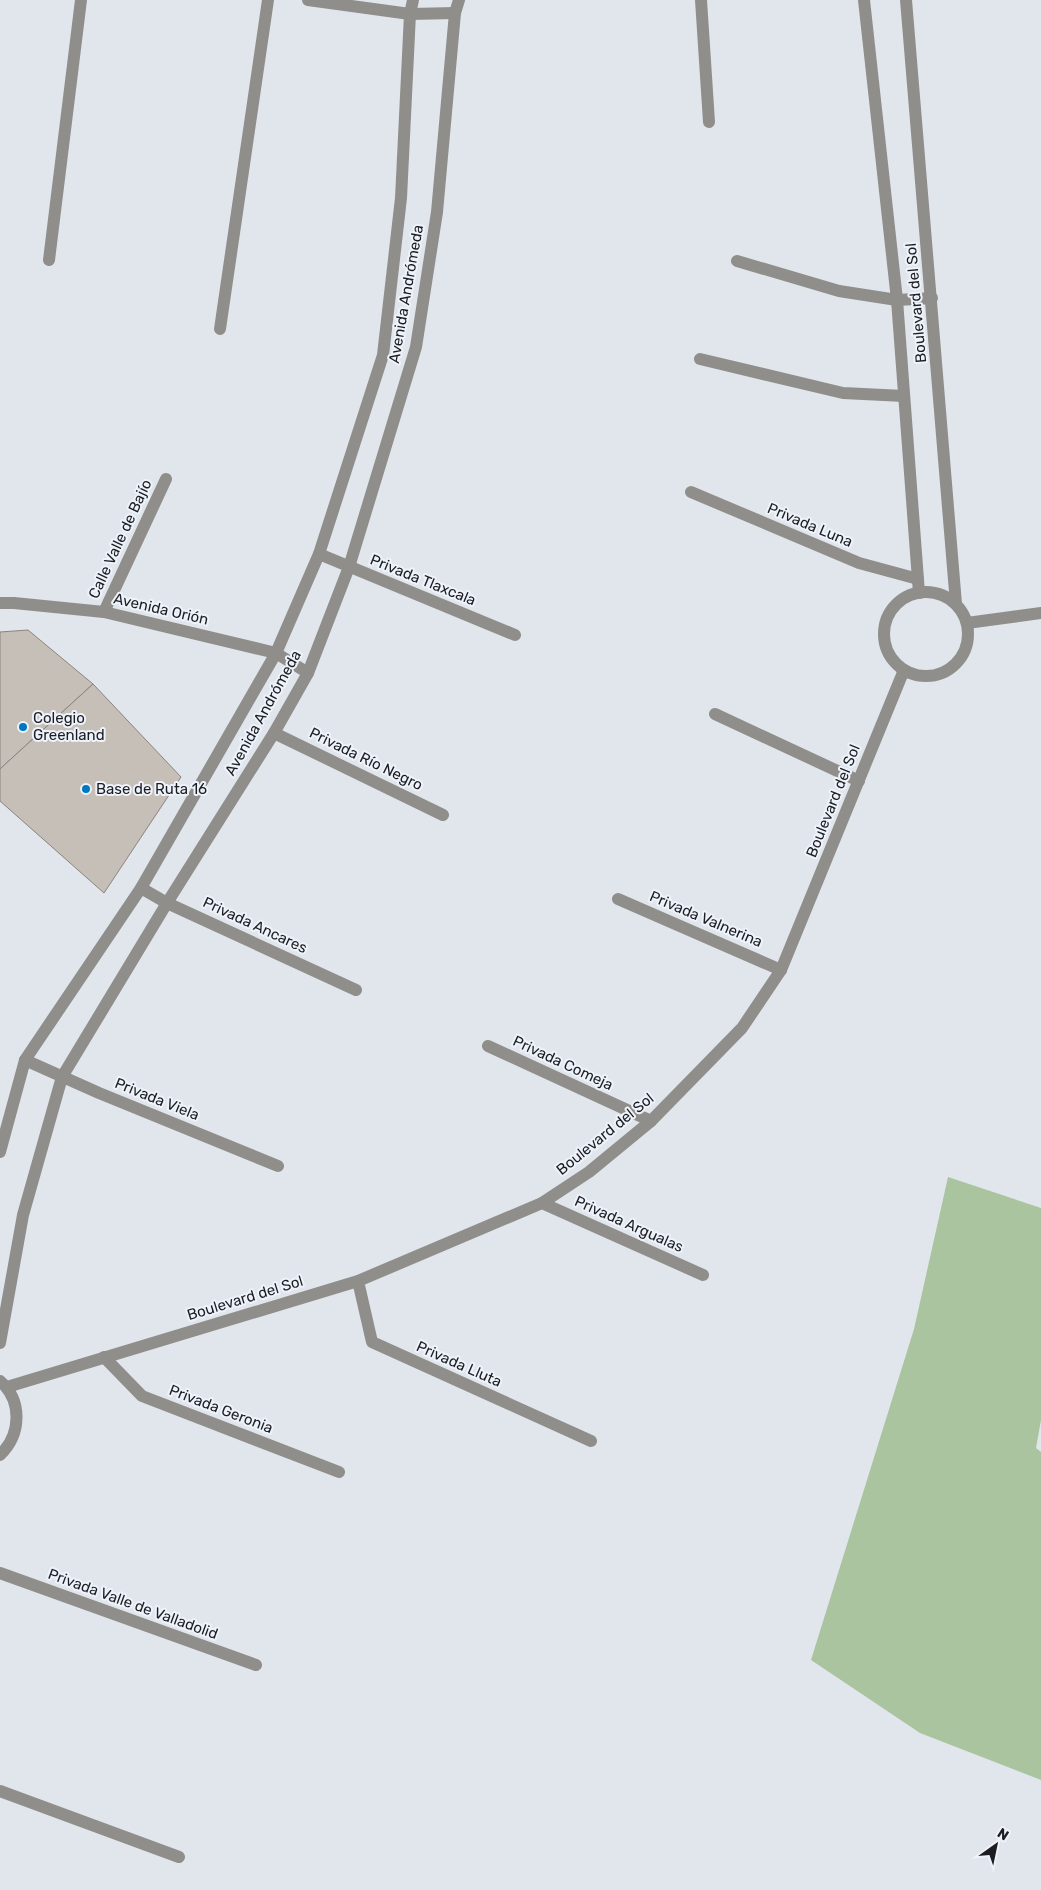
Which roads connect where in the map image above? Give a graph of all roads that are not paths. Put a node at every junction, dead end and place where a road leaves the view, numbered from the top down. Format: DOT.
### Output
graph roads {
  1 [pos="81,0"];
  2 [pos="268,0"];
  3 [pos="308,0"];
  4 [pos="413,0"];
  5 [pos="459,0"];
  6 [pos="701,0"];
  7 [pos="864,0"];
  8 [pos="906,0"];
  9 [pos="410,14"];
  10 [pos="455,14"];
  11 [pos="709,122"];
  12 [pos="49,260"];
  13 [pos="737,261"];
  14 [pos="932,298"];
  15 [pos="896,300"];
  16 [pos="220,329"];
  17 [pos="700,360"];
  18 [pos="904,396"];
  19 [pos="166,479"];
  20 [pos="691,492"];
  21 [pos="319,554"];
  22 [pos="349,567"];
  23 [pos="918,579"];
  24 [pos="919,593"];
  25 [pos="0,603"];
  26 [pos="956,604"];
  27 [pos="104,612"];
  28 [pos="1041,613"];
  29 [pos="967,623"];
  30 [pos="515,635"];
  31 [pos="276,653"];
  32 [pos="904,670"];
  33 [pos="308,673"];
  34 [pos="715,714"];
  35 [pos="274,733"];
  36 [pos="859,780"];
  37 [pos="444,815"];
  38 [pos="141,888"];
  39 [pos="618,899"];
  40 [pos="167,903"];
  41 [pos="781,970"];
  42 [pos="356,990"];
  43 [pos="488,1046"];
  44 [pos="25,1060"];
  45 [pos="62,1077"];
  46 [pos="651,1122"];
  47 [pos="0,1152"];
  48 [pos="278,1166"];
  49 [pos="542,1203"];
  50 [pos="703,1275"];
  51 [pos="358,1281"];
  52 [pos="0,1343"];
  53 [pos="104,1358"];
  54 [pos="3,1384"];
  55 [pos="591,1441"];
  56 [pos="0,1455"];
  57 [pos="339,1472"];
  58 [pos="0,1573"];
  59 [pos="256,1665"];
  60 [pos="0,1791"];
  61 [pos="179,1857"];
  1 -- 12 [label="street"];
  2 -- 16 [label="street"];
  3 -- 9 [label="street"];
  4 -- 9 [label="street, Avenida Andrómeda"];
  5 -- 10 [label="street, Avenida Andrómeda"];
  6 -- 11 [label="street"];
  7 -- 15 [label="street, Boulevard del Sol"];
  8 -- 14 [label="street, Boulevard del Sol"];
  9 -- 10 [label="street"];
  9 -- 21 [label="street, Avenida Andrómeda"];
  10 -- 22 [label="street, Avenida Andrómeda"];
  13 -- 15 [label="street"];
  14 -- 15 [label="street"];
  14 -- 26 [label="street, Boulevard del Sol"];
  15 -- 18 [label="street, Boulevard del Sol"];
  17 -- 18 [label="street"];
  18 -- 23 [label="street, Boulevard del Sol"];
  19 -- 27 [label="street, Calle Valle de Bajío"];
  20 -- 23 [label="street, Privada Luna"];
  21 -- 22 [label="street, Privada Tlaxcala"];
  21 -- 31 [label="street, Avenida Andrómeda"];
  22 -- 30 [label="street, Privada Tlaxcala"];
  22 -- 33 [label="street, Avenida Andrómeda"];
  23 -- 24 [label="street, Boulevard del Sol"];
  24 -- 26 [label="street"];
  24 -- 32 [label="street"];
  25 -- 27 [label="street, Avenida Orión"];
  26 -- 29 [label="street"];
  27 -- 31 [label="street, Avenida Orión"];
  28 -- 29 [label="street"];
  29 -- 32 [label="street"];
  31 -- 33 [label="street, Avenida Orión"];
  31 -- 38 [label="street, Avenida Andrómeda"];
  32 -- 36 [label="street, Boulevard del Sol"];
  33 -- 35 [label="street, Avenida Andrómeda"];
  34 -- 36 [label="street"];
  35 -- 37 [label="street, Privada Río Negro"];
  35 -- 40 [label="street, Avenida Andrómeda"];
  36 -- 41 [label="street, Boulevard del Sol"];
  38 -- 40 [label="street, Privada Ancares"];
  38 -- 44 [label="street, Avenida Andrómeda"];
  39 -- 41 [label="street, Privada Valnerina"];
  40 -- 42 [label="street, Privada Ancares"];
  40 -- 45 [label="street, Avenida Andrómeda"];
  41 -- 46 [label="street, Boulevard del Sol"];
  43 -- 46 [label="street, Privada Comeja"];
  44 -- 45 [label="street, Privada Viela"];
  44 -- 47 [label="street, Avenida Andrómeda"];
  45 -- 48 [label="street, Privada Viela"];
  45 -- 52 [label="street, Avenida Andrómeda"];
  46 -- 49 [label="street, Boulevard del Sol"];
  49 -- 50 [label="street, Privada Argualas"];
  49 -- 51 [label="street, Boulevard del Sol"];
  51 -- 53 [label="street, Boulevard del Sol"];
  51 -- 55 [label="street, Privada Lluta"];
  53 -- 54 [label="street, Boulevard del Sol"];
  53 -- 57 [label="street, Privada Geronia"];
  54 -- 56 [label="street"];
  58 -- 59 [label="street, Privada Valle de Valladolid"];
  60 -- 61 [label="street"];
}
